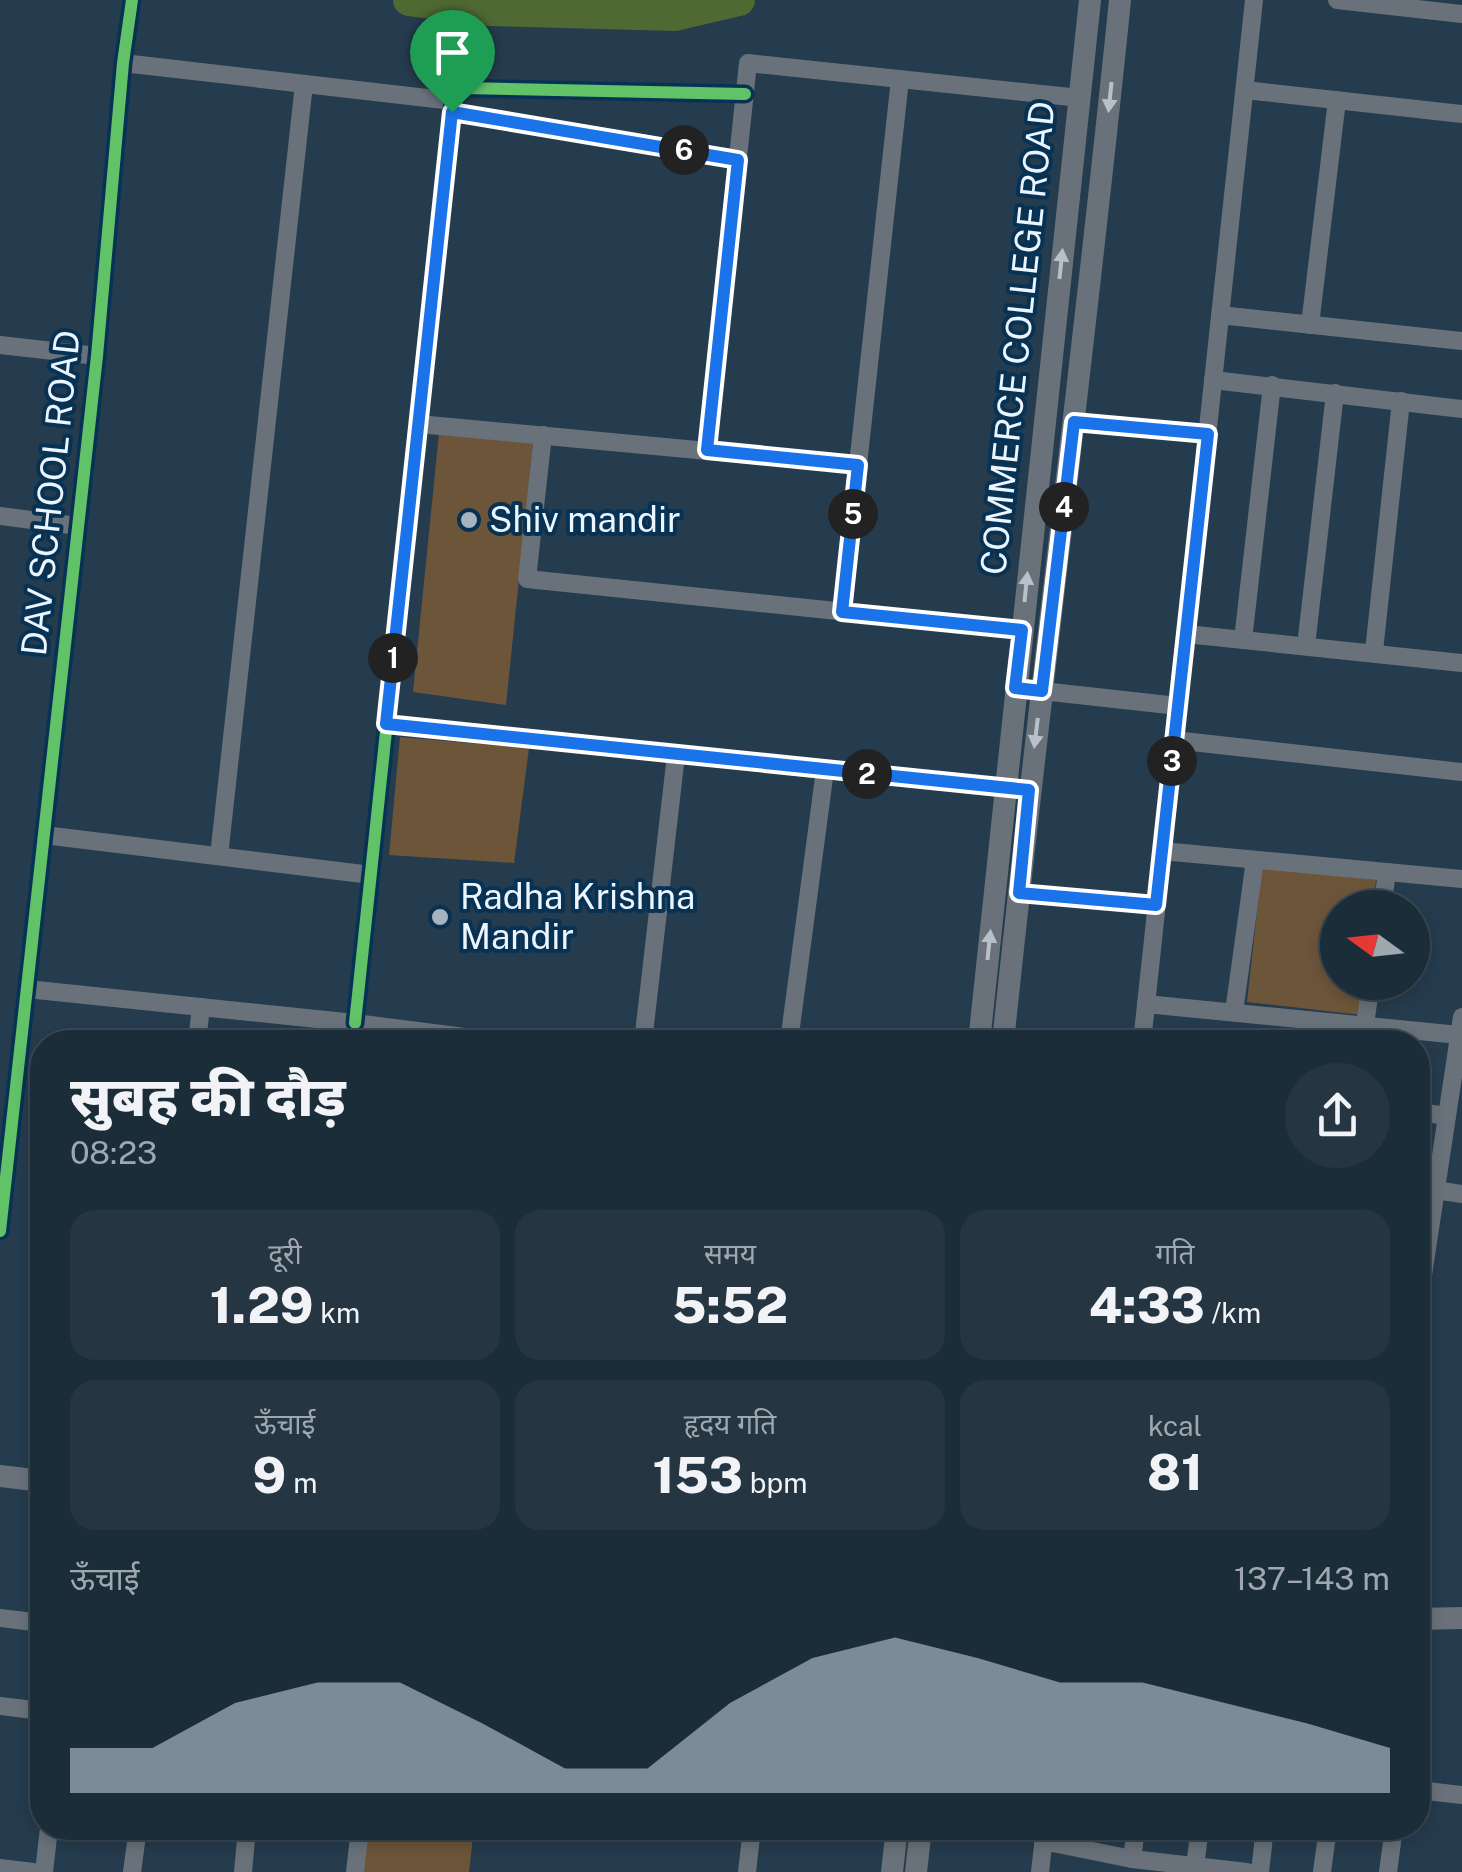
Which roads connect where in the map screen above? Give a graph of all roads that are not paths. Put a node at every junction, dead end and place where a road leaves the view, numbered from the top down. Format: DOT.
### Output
graph roads {
  1 [pos="132,0"];
  2 [pos="1090,0"];
  3 [pos="1120,0"];
  4 [pos="1254,0"];
  5 [pos="1337,0"];
  6 [pos="1462,14"];
  7 [pos="123,63"];
  8 [pos="900,79"];
  9 [pos="304,84"];
  10 [pos="1244,90"];
  11 [pos="745,94"];
  12 [pos="1080,98"];
  13 [pos="1337,100"];
  14 [pos="452,107"];
  15 [pos="1462,114"];
  16 [pos="738,160"];
  17 [pos="1220,315"];
  18 [pos="1310,324"];
  19 [pos="1462,342"];
  20 [pos="0,345"];
  21 [pos="96,356"];
  22 [pos="1213,380"];
  23 [pos="1272,385"];
  24 [pos="1334,393"];
  25 [pos="1402,401"];
  26 [pos="1462,409"];
  27 [pos="1074,422"];
  28 [pos="418,424"];
  29 [pos="1208,434"];
  30 [pos="543,435"];
  31 [pos="707,450"];
  32 [pos="858,465"];
  33 [pos="0,516"];
  34 [pos="78,526"];
  35 [pos="842,612"];
  36 [pos="1022,630"];
  37 [pos="1186,634"];
  38 [pos="1242,640"];
  39 [pos="1306,646"];
  40 [pos="1374,651"];
  41 [pos="1462,663"];
  42 [pos="1015,688"];
  43 [pos="1042,691"];
  44 [pos="1178,706"];
  45 [pos="386,724"];
  46 [pos="1174,740"];
  47 [pos="676,754"];
  48 [pos="825,770"];
  49 [pos="1462,772"];
  50 [pos="1004,788"];
  51 [pos="1029,790"];
  52 [pos="44,835"];
  53 [pos="1162,851"];
  54 [pos="218,856"];
  55 [pos="1254,860"];
  56 [pos="1387,872"];
  57 [pos="371,875"];
  58 [pos="1462,880"];
  59 [pos="1384,890"];
  60 [pos="1019,893"];
  61 [pos="1156,905"];
  62 [pos="27,989"];
  63 [pos="1368,1000"];
  64 [pos="1146,1004"];
  65 [pos="201,1007"];
  66 [pos="1234,1012"];
  67 [pos="355,1023"];
  68 [pos="1365,1025"];
  69 [pos="1461,1026"];
  70 [pos="198,1030"];
  71 [pos="410,1030"];
  72 [pos="645,1030"];
  73 [pos="791,1030"];
  74 [pos="980,1030"];
  75 [pos="1005,1030"];
  76 [pos="1143,1030"];
  77 [pos="1430,1114"];
  78 [pos="1447,1116"];
  79 [pos="4,1162"];
  80 [pos="1436,1190"];
  81 [pos="1462,1194"];
  82 [pos="1430,1229"];
  83 [pos="0,1231"];
  84 [pos="0,1476"];
  85 [pos="30,1480"];
  86 [pos="0,1618"];
  87 [pos="1462,1618"];
  88 [pos="1430,1619"];
  89 [pos="30,1622"];
  90 [pos="0,1706"];
  91 [pos="30,1710"];
  92 [pos="1430,1791"];
  93 [pos="1462,1794"];
  94 [pos="48,1840"];
  95 [pos="136,1840"];
  96 [pos="246,1840"];
  97 [pos="359,1840"];
  98 [pos="751,1840"];
  99 [pos="895,1840"];
  100 [pos="920,1840"];
  101 [pos="1043,1840"];
  102 [pos="1064,1840"];
  103 [pos="1134,1840"];
  104 [pos="1198,1840"];
  105 [pos="1264,1840"];
  106 [pos="1326,1840"];
  107 [pos="1392,1840"];
  108 [pos="1132,1860"];
  109 [pos="1195,1866"];
  110 [pos="0,1868"];
  111 [pos="33,1872"];
  112 [pos="44,1872"];
  113 [pos="132,1872"];
  114 [pos="242,1872"];
  115 [pos="355,1872"];
  116 [pos="747,1872"];
  117 [pos="892,1872"];
  118 [pos="916,1872"];
  119 [pos="1040,1872"];
  120 [pos="1248,1872"];
  121 [pos="1260,1872"];
  122 [pos="1322,1872"];
  123 [pos="1388,1872"];
  1 -- 7 [label="street, DAV SCHOOL ROAD"];
  2 -- 12 [label="street, COMMERCE COLLEGE ROAD"];
  3 -- 27 [label="street, one-way"];
  4 -- 10 [label="street"];
  5 -- 6 [label="street"];
  7 -- 9 [label="street"];
  7 -- 21 [label="street, DAV SCHOOL ROAD"];
  8 -- 11 [label="street"];
  8 -- 12 [label="street"];
  8 -- 32 [label="street"];
  9 -- 14 [label="street"];
  9 -- 54 [label="street"];
  10 -- 13 [label="street"];
  10 -- 17 [label="street"];
  11 -- 14 [label="street"];
  11 -- 16 [label="street"];
  36 -- 12 [label="street, COMMERCE COLLEGE ROAD, one-way"];
  13 -- 15 [label="street"];
  13 -- 18 [label="street"];
  14 -- 16 [label="street"];
  14 -- 28 [label="street"];
  16 -- 31 [label="street"];
  17 -- 18 [label="street"];
  17 -- 22 [label="street"];
  18 -- 19 [label="street"];
  20 -- 21 [label="street"];
  21 -- 34 [label="street, DAV SCHOOL ROAD"];
  22 -- 23 [label="street"];
  22 -- 29 [label="street"];
  23 -- 24 [label="street"];
  23 -- 38 [label="street"];
  24 -- 25 [label="street"];
  24 -- 39 [label="street"];
  25 -- 26 [label="street"];
  25 -- 40 [label="street"];
  27 -- 29 [label="street"];
  27 -- 43 [label="street"];
  28 -- 30 [label="street"];
  28 -- 45 [label="street"];
  29 -- 37 [label="street"];
  30 -- 31 [label="street"];
  30 -- 35 [label="street"];
  31 -- 32 [label="street"];
  32 -- 35 [label="street"];
  33 -- 34 [label="street"];
  34 -- 52 [label="street, DAV SCHOOL ROAD"];
  35 -- 36 [label="street"];
  36 -- 42 [label="street, COMMERCE COLLEGE ROAD"];
  37 -- 38 [label="street"];
  37 -- 44 [label="street"];
  38 -- 39 [label="street"];
  39 -- 40 [label="street"];
  40 -- 41 [label="street"];
  42 -- 43 [label="street"];
  42 -- 50 [label="street, COMMERCE COLLEGE ROAD"];
  43 -- 44 [label="street"];
  43 -- 51 [label="street, one-way"];
  44 -- 46 [label="street"];
  45 -- 47 [label="street"];
  45 -- 57 [label="street"];
  46 -- 49 [label="street"];
  46 -- 53 [label="street"];
  47 -- 48 [label="street"];
  47 -- 72 [label="street"];
  48 -- 50 [label="street"];
  48 -- 73 [label="street"];
  50 -- 51 [label="street"];
  74 -- 50 [label="street, COMMERCE COLLEGE ROAD, one-way"];
  51 -- 60 [label="street"];
  52 -- 54 [label="street"];
  52 -- 62 [label="street, DAV SCHOOL ROAD"];
  53 -- 55 [label="street"];
  53 -- 61 [label="street"];
  54 -- 57 [label="street"];
  55 -- 56 [label="street"];
  55 -- 66 [label="street"];
  56 -- 58 [label="street"];
  56 -- 59 [label="street"];
  57 -- 67 [label="street"];
  60 -- 61 [label="street"];
  60 -- 75 [label="street"];
  61 -- 64 [label="street"];
  62 -- 65 [label="street"];
  62 -- 79 [label="street, DAV SCHOOL ROAD"];
  63 -- 68 [label="street"];
  64 -- 66 [label="street"];
  64 -- 76 [label="street"];
  65 -- 67 [label="street"];
  65 -- 70 [label="street"];
  66 -- 68 [label="street"];
  67 -- 71 [label="street"];
  68 -- 69 [label="street"];
  69 -- 78 [label="street"];
  77 -- 78 [label="street"];
  78 -- 80 [label="street"];
  79 -- 83 [label="street, DAV SCHOOL ROAD"];
  80 -- 81 [label="street"];
  80 -- 82 [label="street"];
  84 -- 85 [label="street"];
  86 -- 89 [label="street"];
  87 -- 88 [label="street"];
  90 -- 91 [label="street"];
  92 -- 93 [label="street"];
  94 -- 112 [label="street"];
  95 -- 113 [label="street"];
  96 -- 114 [label="street"];
  97 -- 115 [label="street"];
  98 -- 116 [label="street"];
  99 -- 117 [label="street"];
  100 -- 118 [label="street"];
  101 -- 119 [label="street"];
  102 -- 108 [label="street"];
  103 -- 108 [label="street"];
  104 -- 109 [label="street"];
  105 -- 121 [label="street"];
  106 -- 122 [label="street"];
  107 -- 123 [label="street"];
  108 -- 109 [label="street"];
  109 -- 120 [label="street"];
  110 -- 111 [label="street"];
}
